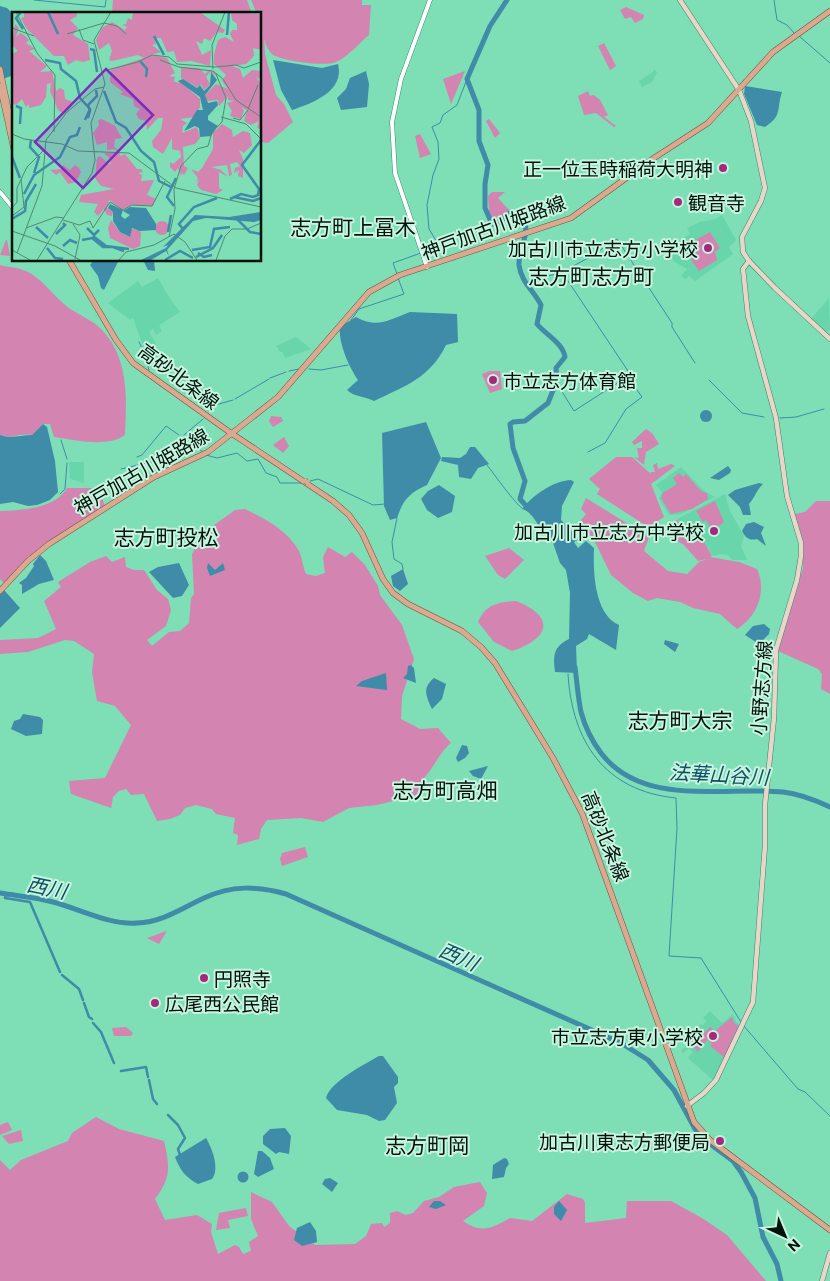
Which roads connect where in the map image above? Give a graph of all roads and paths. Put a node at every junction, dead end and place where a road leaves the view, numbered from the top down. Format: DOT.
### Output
graph roads {
  1 [pos="430,0"];
  2 [pos="680,0"];
  3 [pos="830,12"];
  4 [pos="0,68"];
  5 [pos="2,85"];
  6 [pos="739,90"];
  7 [pos="12,128"];
  8 [pos="12,139"];
  9 [pos="0,192"];
  10 [pos="12,207"];
  11 [pos="70,261"];
  12 [pos="748,261"];
  13 [pos="427,267"];
  14 [pos="830,339"];
  15 [pos="232,433"];
  16 [pos="0,591"];
  17 [pos="687,1106"];
  18 [pos="830,1230"];
  19 [pos="830,1253"];
  20 [pos="822,1281"];
  1 -- 13 [label="street"];
  2 -- 6 [label="main road"];
  3 -- 6 [label="main road, 神戸加古川姫路線"];
  4 -- 5 [label="main road"];
  5 -- 7 [label="main road"];
  5 -- 8 [label="main road"];
  6 -- 12 [label="main road"];
  6 -- 13 [label="main road, 神戸加古川姫路線"];
  9 -- 10 [label="street"];
  11 -- 15 [label="main road, 高砂北条線"];
  12 -- 14 [label="main road"];
  12 -- 17 [label="main road, 小野志方線"];
  13 -- 15 [label="main road, 神戸加古川姫路線"];
  15 -- 16 [label="main road, 神戸加古川姫路線"];
  15 -- 17 [label="main road, 高砂北条線"];
  17 -- 18 [label="main road, 高砂北条線"];
  19 -- 20 [label="main road"];
}
